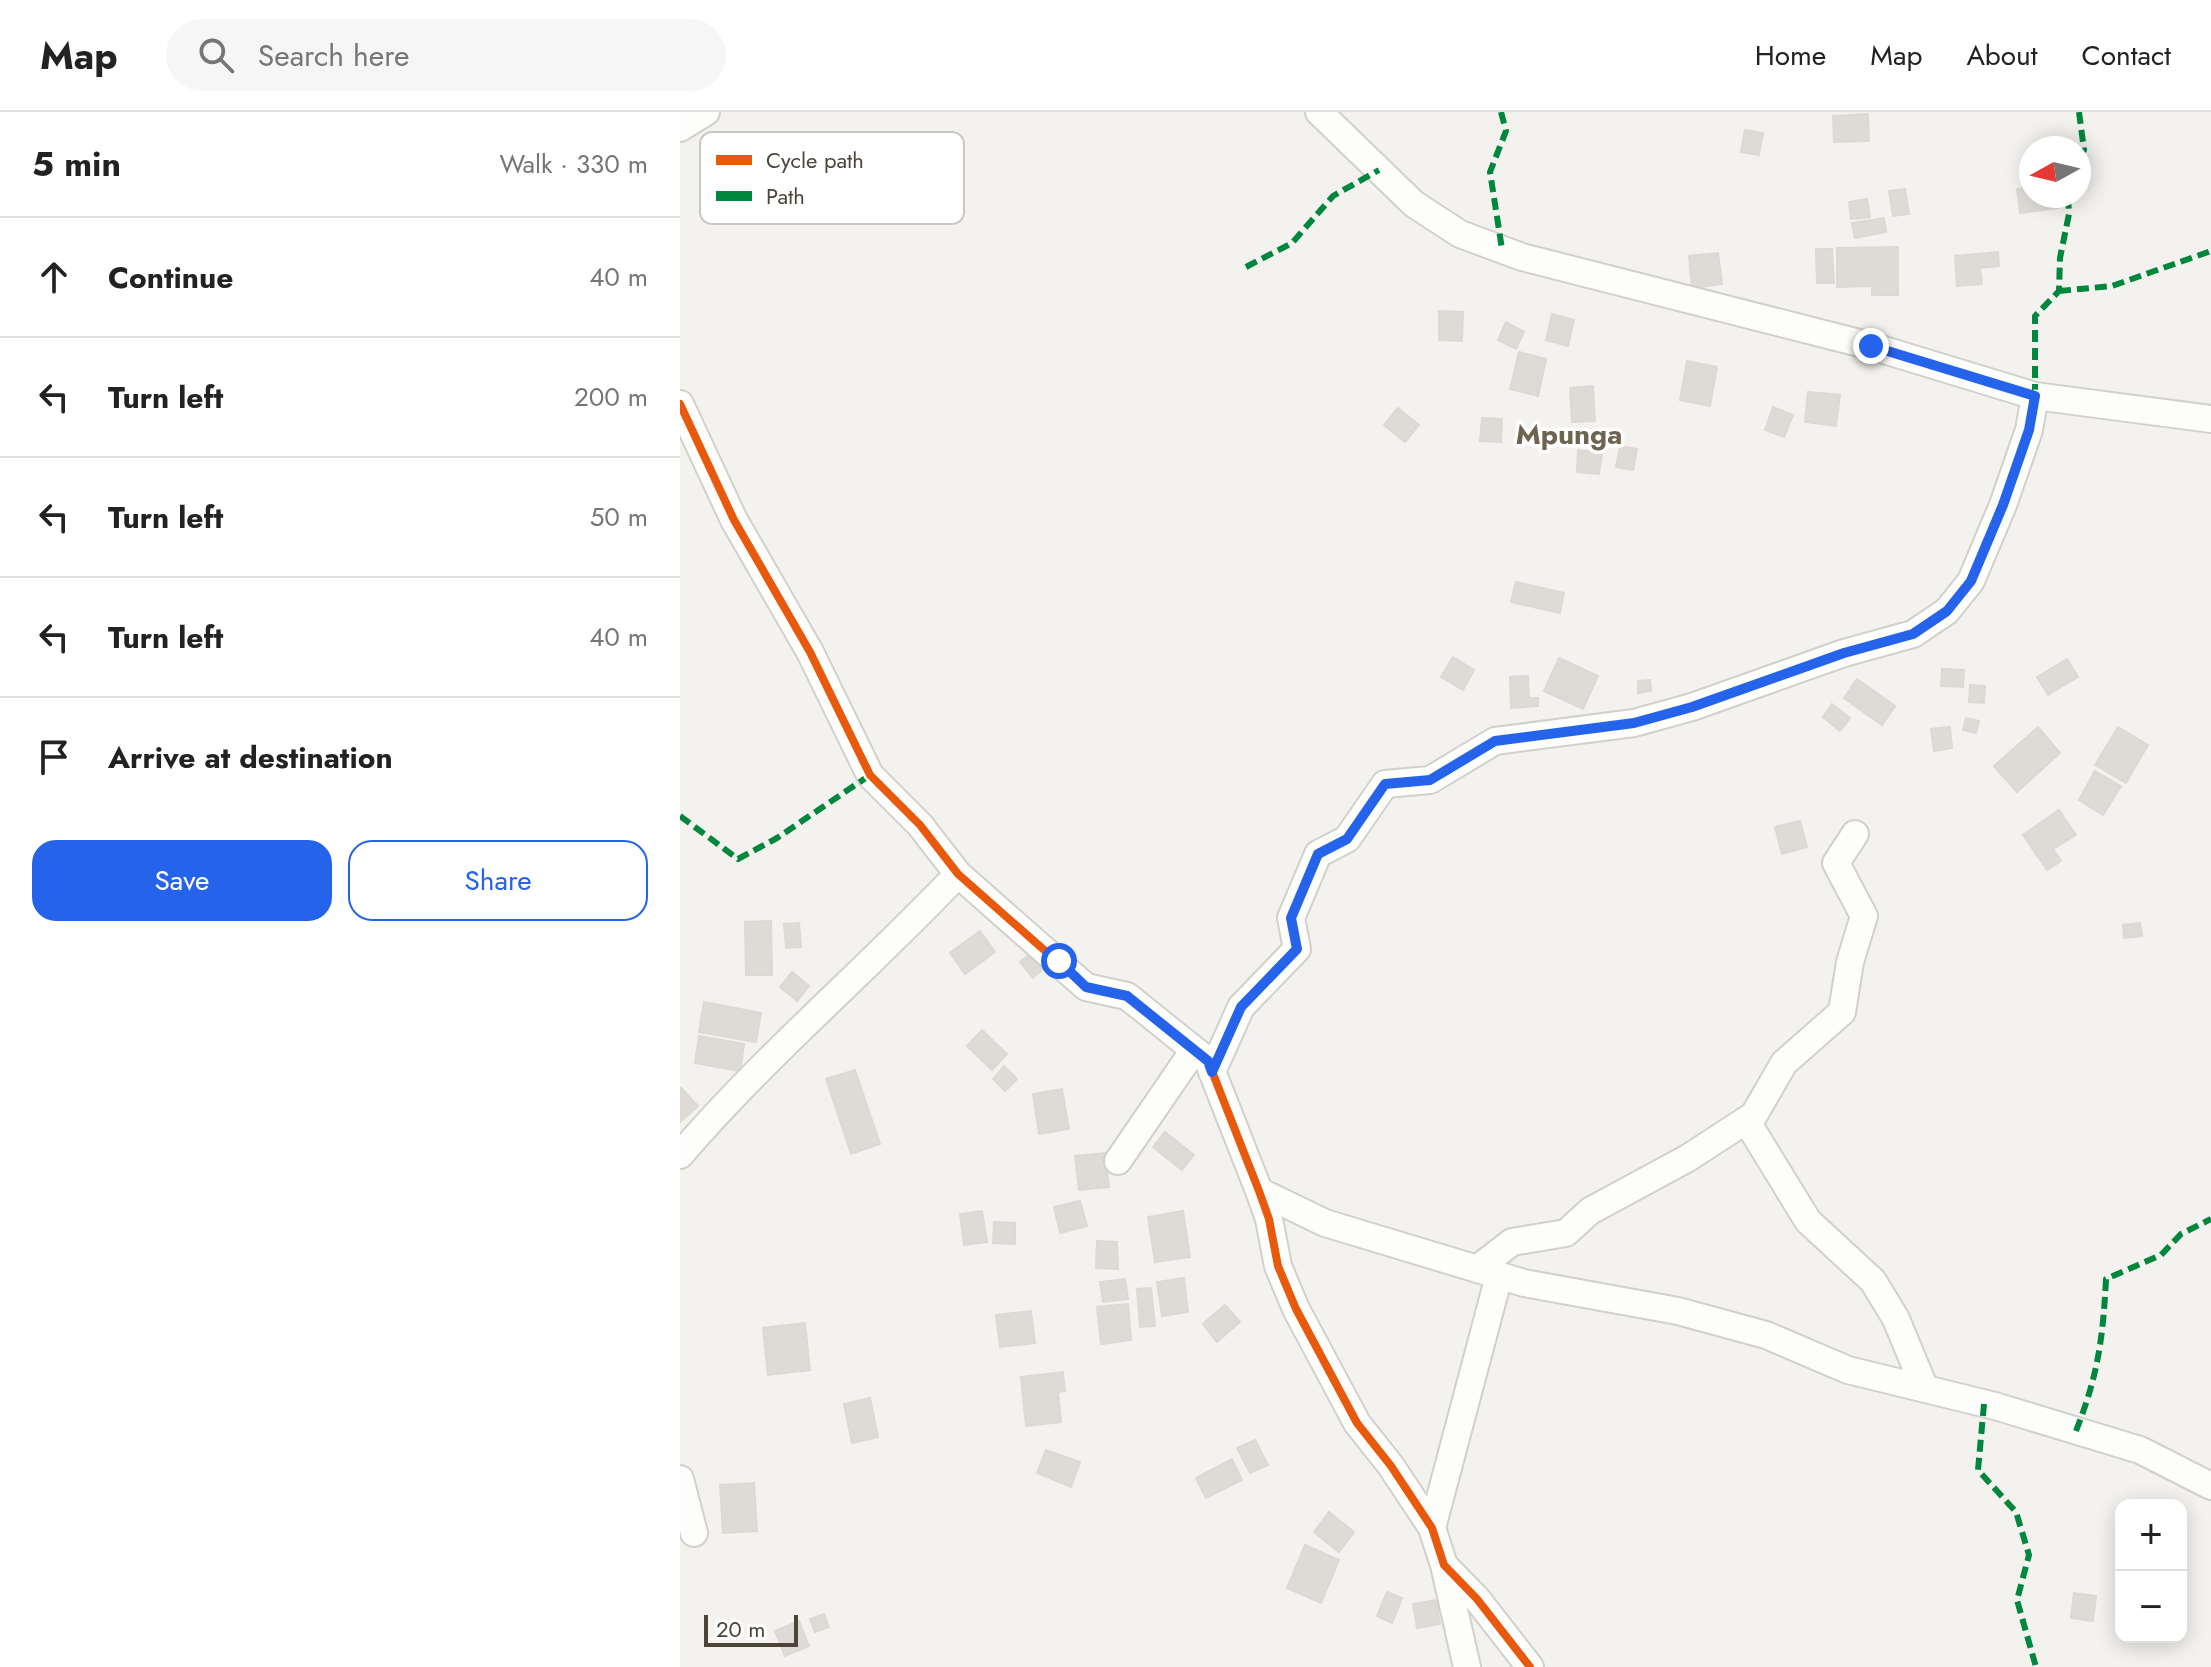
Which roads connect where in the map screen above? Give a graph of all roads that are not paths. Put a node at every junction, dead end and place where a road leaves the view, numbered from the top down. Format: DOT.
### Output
graph roads {
  1 [pos="706,112"];
  2 [pos="1319,112"];
  3 [pos="680,128"];
  4 [pos="2035,396"];
  5 [pos="680,404"];
  6 [pos="2211,419"];
  7 [pos="1855,834"];
  8 [pos="958,874"];
  9 [pos="1194,1050"];
  10 [pos="1212,1072"];
  11 [pos="1746,1120"];
  12 [pos="680,1155"];
  13 [pos="1118,1161"];
  14 [pos="1259,1191"];
  15 [pos="1488,1273"];
  16 [pos="1925,1389"];
  17 [pos="680,1479"];
  18 [pos="2211,1486"];
  19 [pos="1432,1528"];
  20 [pos="694,1533"];
  21 [pos="1444,1565"];
  22 [pos="1459,1664"];
  23 [pos="1530,1667"];
  1 -- 3 [label="street"];
  2 -- 4 [label="street"];
  4 -- 6 [label="street"];
  4 -- 10 [label="street"];
  5 -- 8 [label="street"];
  7 -- 11 [label="street"];
  8 -- 9 [label="street"];
  8 -- 12 [label="street"];
  9 -- 10 [label="street"];
  9 -- 13 [label="street"];
  10 -- 14 [label="street"];
  11 -- 15 [label="street"];
  11 -- 16 [label="street"];
  14 -- 15 [label="street"];
  14 -- 19 [label="street"];
  15 -- 16 [label="street"];
  15 -- 19 [label="street"];
  16 -- 18 [label="street"];
  17 -- 20 [label="street"];
  19 -- 21 [label="street"];
  21 -- 22 [label="street"];
  21 -- 23 [label="street"];
}
